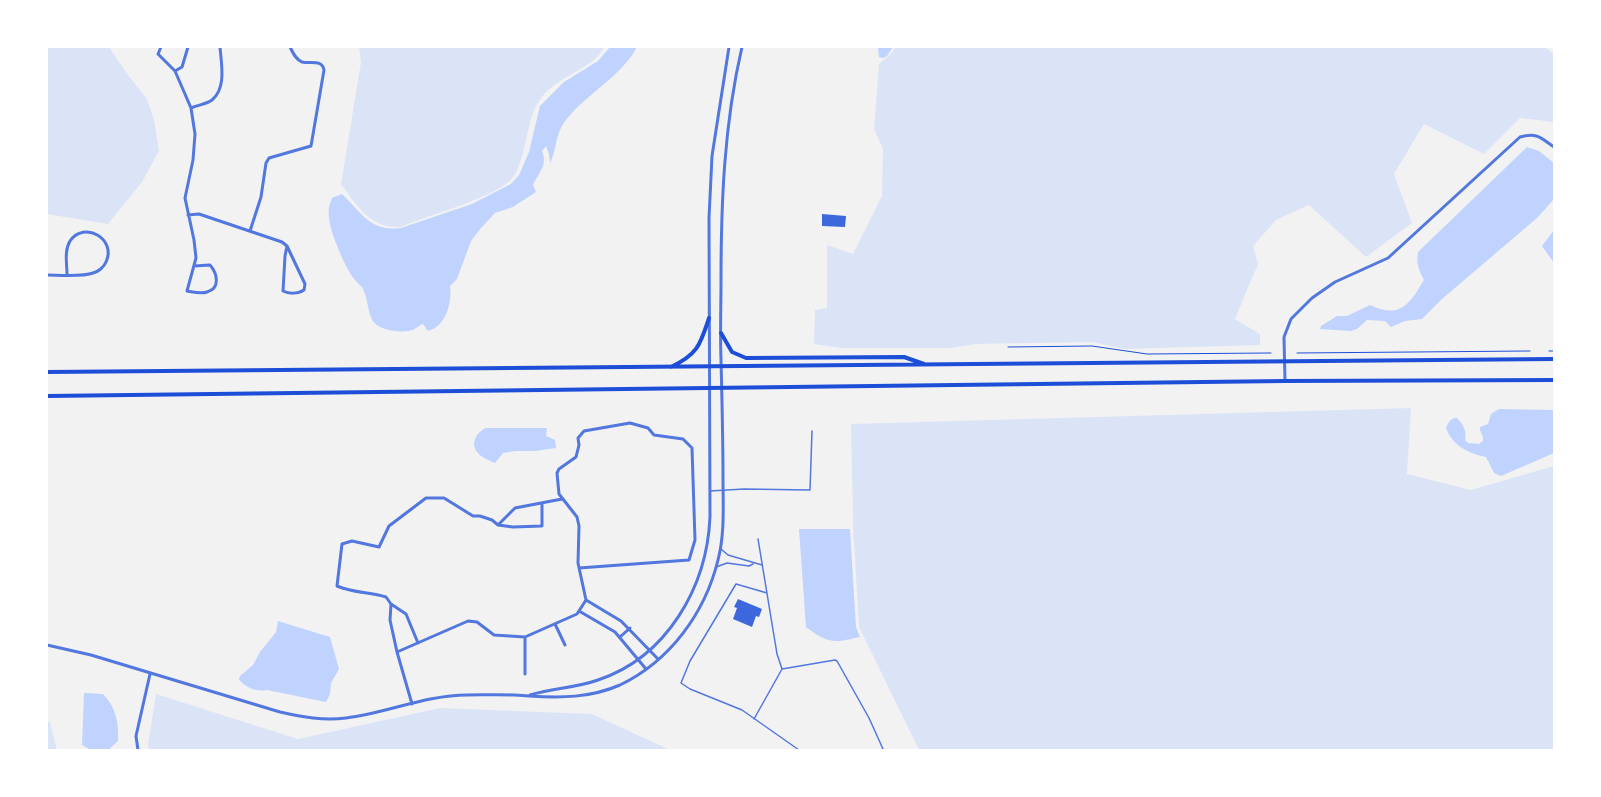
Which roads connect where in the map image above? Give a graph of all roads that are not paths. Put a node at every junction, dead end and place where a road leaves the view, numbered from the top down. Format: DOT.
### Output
graph roads {
  1 [pos="161,47"];
  2 [pos="188,47"];
  3 [pos="220,47"];
  4 [pos="290,47"];
  5 [pos="729,47"];
  6 [pos="742,47"];
  7 [pos="175,71"];
  8 [pos="191,108"];
  9 [pos="1554,147"];
  10 [pos="188,214"];
  11 [pos="250,231"];
  12 [pos="287,246"];
  13 [pos="194,266"];
  14 [pos="67,274"];
  15 [pos="47,275"];
  16 [pos="709,318"];
  17 [pos="721,333"];
  18 [pos="1554,359"];
  19 [pos="1284,362"];
  20 [pos="928,365"];
  21 [pos="669,367"];
  22 [pos="710,367"];
  23 [pos="721,367"];
  24 [pos="47,372"];
  25 [pos="1554,380"];
  26 [pos="1285,381"];
  27 [pos="709,388"];
  28 [pos="722,388"];
  29 [pos="47,396"];
  30 [pos="812,431"];
  31 [pos="723,490"];
  32 [pos="710,491"];
  33 [pos="562,498"];
  34 [pos="542,503"];
  35 [pos="498,525"];
  36 [pos="758,539"];
  37 [pos="721,548"];
  38 [pos="753,564"];
  39 [pos="762,565"];
  40 [pos="716,567"];
  41 [pos="579,568"];
  42 [pos="767,593"];
  43 [pos="586,600"];
  44 [pos="391,604"];
  45 [pos="579,611"];
  46 [pos="555,624"];
  47 [pos="630,628"];
  48 [pos="526,637"];
  49 [pos="620,637"];
  50 [pos="418,643"];
  51 [pos="47,645"];
  52 [pos="565,645"];
  53 [pos="649,650"];
  54 [pos="397,652"];
  55 [pos="637,659"];
  56 [pos="658,659"];
  57 [pos="646,669"];
  58 [pos="782,669"];
  59 [pos="150,674"];
  60 [pos="525,674"];
  61 [pos="529,696"];
  62 [pos="412,704"];
  63 [pos="754,720"];
  64 [pos="138,750"];
  65 [pos="799,750"];
  66 [pos="882,750"];
  1 -- 7 [label="street"];
  2 -- 7 [label="street"];
  3 -- 8 [label="street"];
  4 -- 11 [label="street"];
  5 -- 16 [label="street"];
  6 -- 17 [label="street"];
  7 -- 8 [label="street"];
  8 -- 10 [label="street"];
  9 -- 19 [label="street"];
  10 -- 11 [label="street"];
  10 -- 13 [label="street"];
  11 -- 12 [label="street"];
  12 -- 12 [label="street"];
  13 -- 13 [label="street"];
  14 -- 14 [label="street"];
  14 -- 15 [label="street"];
  16 -- 21 [label="main road"];
  16 -- 22 [label="street"];
  17 -- 20 [label="main road"];
  17 -- 23 [label="street"];
  18 -- 19 [label="main road"];
  19 -- 20 [label="main road"];
  19 -- 26 [label="street"];
  20 -- 23 [label="main road"];
  21 -- 22 [label="main road"];
  21 -- 24 [label="main road"];
  22 -- 23 [label="main road"];
  22 -- 27 [label="street"];
  23 -- 28 [label="street"];
  25 -- 26 [label="main road"];
  26 -- 28 [label="main road"];
  27 -- 28 [label="main road"];
  27 -- 29 [label="main road"];
  27 -- 32 [label="street"];
  28 -- 31 [label="street"];
  30 -- 31 [label="lane"];
  31 -- 32 [label="lane"];
  31 -- 37 [label="street"];
  32 -- 53 [label="street"];
  33 -- 34 [label="street"];
  33 -- 41 [label="street"];
  33 -- 41 [label="street"];
  34 -- 35 [label="street"];
  34 -- 35 [label="street"];
  35 -- 44 [label="street"];
  36 -- 39 [label="lane"];
  37 -- 38 [label="lane"];
  37 -- 40 [label="street"];
  38 -- 39 [label="lane"];
  38 -- 40 [label="lane"];
  39 -- 42 [label="lane"];
  40 -- 56 [label="street"];
  41 -- 43 [label="street"];
  42 -- 58 [label="lane"];
  42 -- 63 [label="lane"];
  43 -- 45 [label="street"];
  43 -- 47 [label="street"];
  44 -- 50 [label="street"];
  44 -- 54 [label="street"];
  45 -- 46 [label="street"];
  45 -- 49 [label="street"];
  46 -- 48 [label="street"];
  46 -- 52 [label="street"];
  47 -- 49 [label="street"];
  47 -- 53 [label="street"];
  48 -- 50 [label="street"];
  48 -- 60 [label="street"];
  49 -- 55 [label="street"];
  50 -- 54 [label="street"];
  51 -- 59 [label="street"];
  53 -- 55 [label="street"];
  53 -- 56 [label="street"];
  54 -- 62 [label="street"];
  55 -- 57 [label="street"];
  55 -- 61 [label="street"];
  56 -- 57 [label="street"];
  57 -- 61 [label="street"];
  58 -- 63 [label="lane"];
  58 -- 66 [label="lane"];
  59 -- 62 [label="street"];
  59 -- 64 [label="street"];
  61 -- 62 [label="street"];
  63 -- 65 [label="lane"];
}
